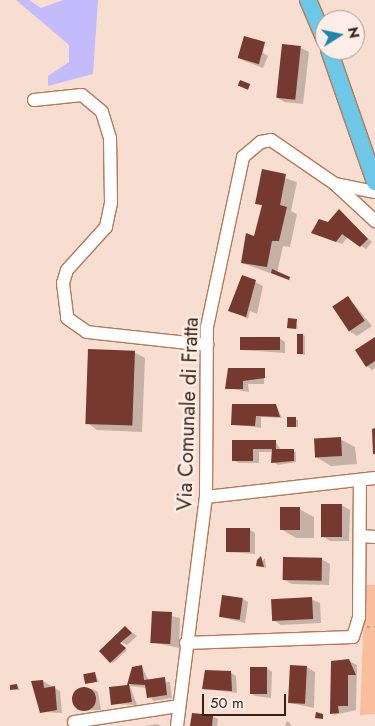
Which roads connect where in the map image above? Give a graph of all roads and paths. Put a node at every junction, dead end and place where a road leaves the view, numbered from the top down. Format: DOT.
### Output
graph roads {
  1 [pos="308,0"];
  2 [pos="315,16"];
  3 [pos="332,60"];
  4 [pos="34,100"];
  5 [pos="375,182"];
  6 [pos="335,184"];
  7 [pos="375,192"];
  8 [pos="375,222"];
  9 [pos="207,344"];
  10 [pos="375,478"];
  11 [pos="360,480"];
  12 [pos="206,497"];
  13 [pos="360,536"];
  14 [pos="375,537"];
  15 [pos="186,643"];
  16 [pos="179,706"];
  17 [pos="74,722"];
  18 [pos="177,726"];
  1 -- 2 [label="main road"];
  3 -- 5 [label="main road"];
  4 -- 9 [label="street"];
  6 -- 7 [label="street, Via Comunale di Fratta"];
  6 -- 8 [label="street"];
  6 -- 9 [label="street, Via Comunale di Fratta"];
  9 -- 12 [label="street, Via Comunale di Fratta"];
  10 -- 11 [label="street"];
  11 -- 12 [label="street"];
  11 -- 13 [label="street"];
  12 -- 15 [label="street, Via Comunale di Fratta"];
  13 -- 14 [label="street"];
  13 -- 15 [label="street"];
  15 -- 16 [label="street, Via Comunale di Fratta"];
  16 -- 17 [label="street"];
  16 -- 18 [label="street, Via Comunale di Fratta"];
}
